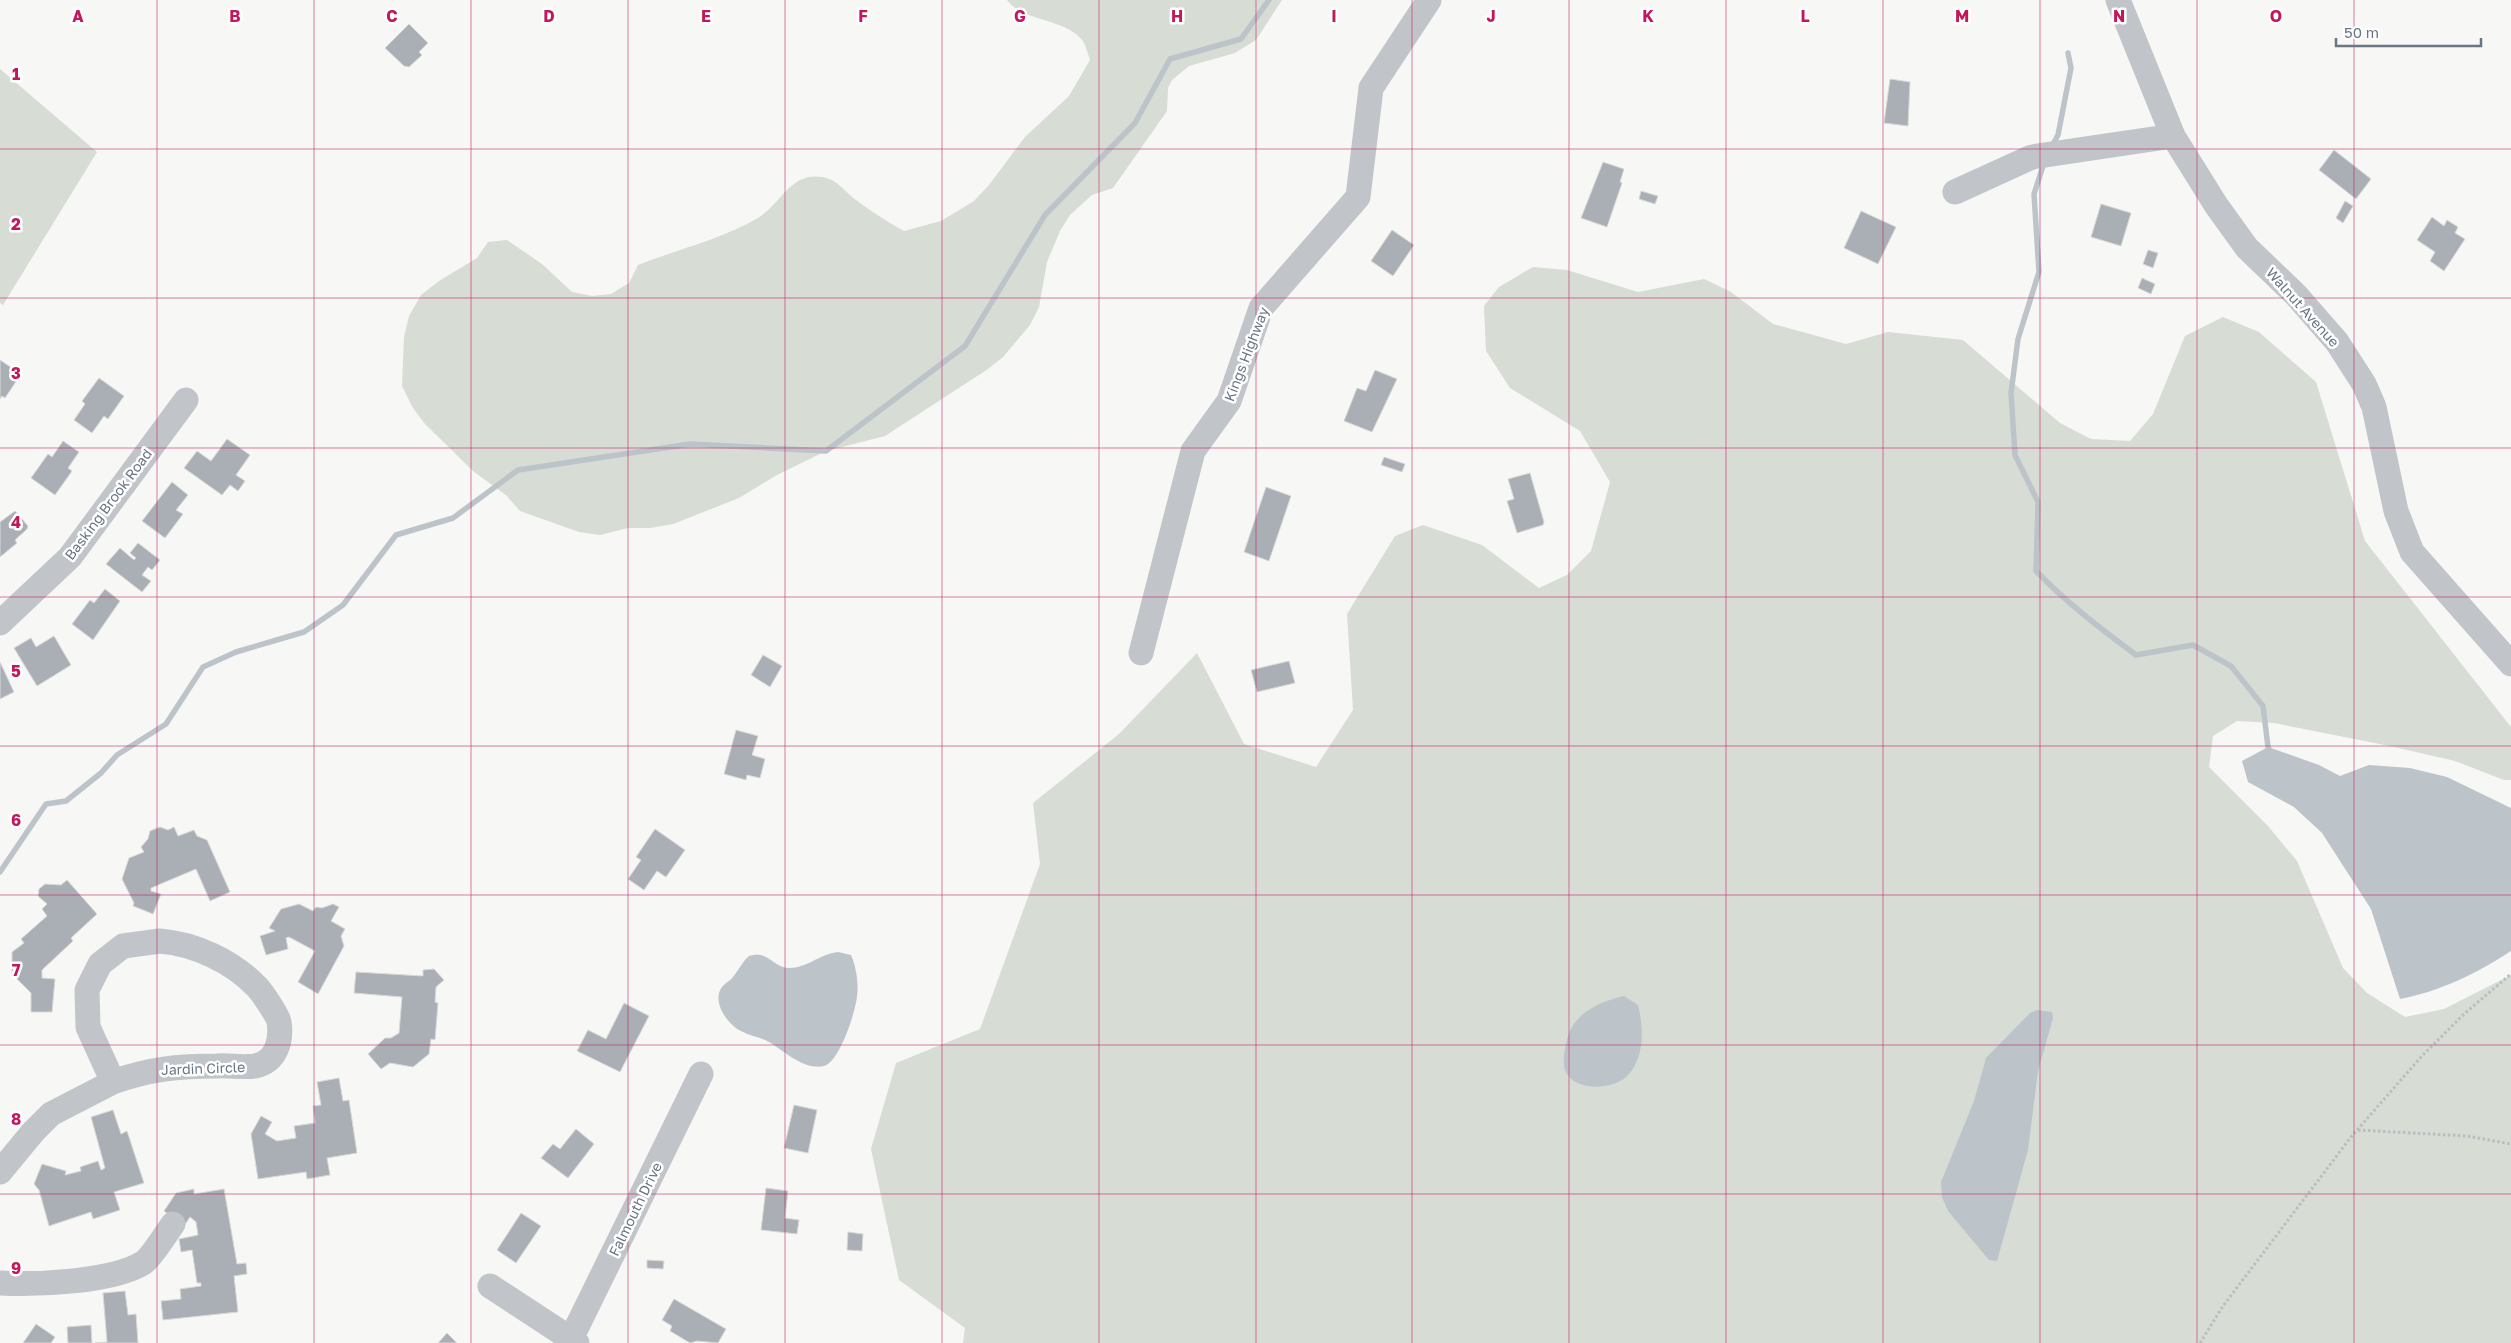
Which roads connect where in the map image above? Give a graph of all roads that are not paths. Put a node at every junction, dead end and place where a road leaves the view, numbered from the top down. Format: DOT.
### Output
graph roads {
  1 [pos="1429,0"];
  2 [pos="2118,0"];
  3 [pos="2173,136"];
  4 [pos="1955,192"];
  5 [pos="186,400"];
  6 [pos="0,622"];
  7 [pos="1141,653"];
  8 [pos="2511,664"];
  9 [pos="701,1074"];
  10 [pos="113,1082"];
  11 [pos="0,1172"];
  12 [pos="174,1224"];
  13 [pos="0,1283"];
  14 [pos="490,1286"];
  15 [pos="573,1342"];
  1 -- 7 [label="street, Kings Highway"];
  2 -- 3 [label="street, Walnut Avenue"];
  3 -- 4 [label="street"];
  3 -- 8 [label="street, Walnut Avenue"];
  5 -- 6 [label="street, Basking Brook Road"];
  9 -- 15 [label="street, Falmouth Drive"];
  10 -- 10 [label="street, Jardin Circle"];
  10 -- 11 [label="street, Jardin Circle"];
  12 -- 13 [label="street"];
  14 -- 15 [label="street"];
}
